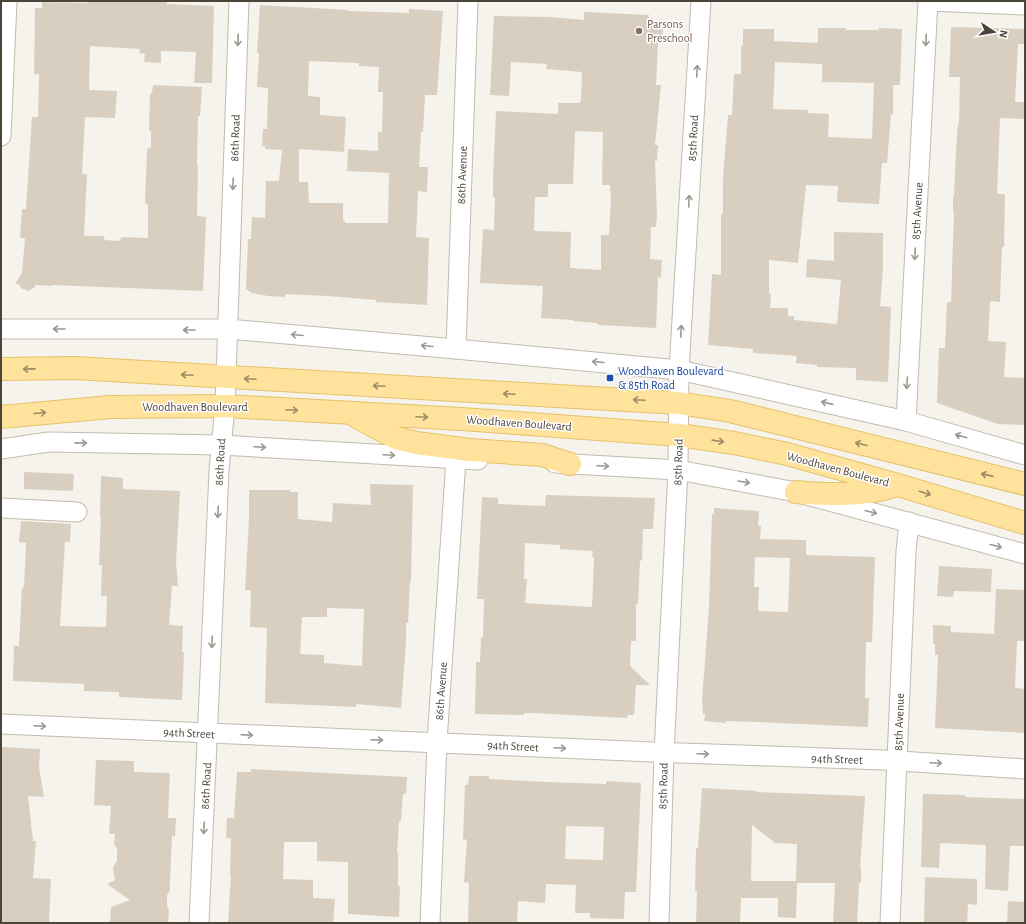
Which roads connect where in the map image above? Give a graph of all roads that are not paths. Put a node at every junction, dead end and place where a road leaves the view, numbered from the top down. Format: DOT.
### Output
graph roads {
  1 [pos="7,1"];
  2 [pos="239,1"];
  3 [pos="468,1"];
  4 [pos="701,1"];
  5 [pos="928,1"];
  6 [pos="1025,5"];
  7 [pos="1,136"];
  8 [pos="1,329"];
  9 [pos="228,329"];
  10 [pos="456,348"];
  11 [pos="1,369"];
  12 [pos="679,370"];
  13 [pos="226,377"];
  14 [pos="678,402"];
  15 [pos="225,406"];
  16 [pos="348,413"];
  17 [pos="1,417"];
  18 [pos="906,421"];
  19 [pos="679,435"];
  20 [pos="221,445"];
  21 [pos="1,449"];
  22 [pos="1025,455"];
  23 [pos="456,459"];
  24 [pos="570,464"];
  25 [pos="678,470"];
  26 [pos="1025,484"];
  27 [pos="898,485"];
  28 [pos="796,492"];
  29 [pos="1,508"];
  30 [pos="77,512"];
  31 [pos="909,522"];
  32 [pos="1025,523"];
  33 [pos="1025,554"];
  34 [pos="1,724"];
  35 [pos="208,734"];
  36 [pos="438,742"];
  37 [pos="664,752"];
  38 [pos="897,761"];
  39 [pos="1025,769"];
  40 [pos="199,923"];
  41 [pos="430,923"];
  42 [pos="659,923"];
  43 [pos="890,923"];
  1 -- 7 [label="street"];
  2 -- 9 [label="street, 86th Road, one-way"];
  3 -- 10 [label="street, 86th Avenue"];
  12 -- 4 [label="street, 85th Road, one-way"];
  5 -- 6 [label="street"];
  5 -- 18 [label="street, 85th Avenue, one-way"];
  9 -- 8 [label="street, one-way"];
  10 -- 9 [label="street, one-way"];
  9 -- 13 [label="street, 86th Road"];
  12 -- 10 [label="street, one-way"];
  13 -- 11 [label="main road, one-way"];
  12 -- 14 [label="street, 85th Road"];
  18 -- 12 [label="street, one-way"];
  14 -- 13 [label="main road, one-way"];
  13 -- 15 [label="street, 86th Road"];
  14 -- 19 [label="street, 85th Road"];
  26 -- 14 [label="main road, one-way"];
  15 -- 16 [label="main road, Woodhaven Boulevard, one-way"];
  17 -- 15 [label="main road, Woodhaven Boulevard, one-way"];
  15 -- 20 [label="street, 86th Road"];
  16 -- 19 [label="main road, Woodhaven Boulevard, one-way"];
  16 -- 24 [label="main road"];
  22 -- 18 [label="street, one-way"];
  19 -- 25 [label="street, 85th Road"];
  19 -- 27 [label="main road, Woodhaven Boulevard, one-way"];
  21 -- 20 [label="street, one-way"];
  20 -- 23 [label="street, one-way"];
  20 -- 35 [label="street, 86th Road, one-way"];
  23 -- 24 [label="street"];
  23 -- 36 [label="street, 86th Avenue"];
  24 -- 25 [label="street, one-way"];
  25 -- 28 [label="street, one-way"];
  25 -- 37 [label="street, 85th Road"];
  27 -- 28 [label="main road"];
  27 -- 32 [label="main road, Woodhaven Boulevard, one-way"];
  28 -- 31 [label="street, one-way"];
  29 -- 30 [label="street"];
  31 -- 33 [label="street, one-way"];
  31 -- 38 [label="street, 85th Avenue"];
  34 -- 35 [label="street, 94th Street, one-way"];
  35 -- 36 [label="street, 94th Street, one-way"];
  35 -- 40 [label="street, 86th Road, one-way"];
  36 -- 37 [label="street, 94th Street, one-way"];
  36 -- 41 [label="street, 86th Avenue"];
  37 -- 38 [label="street, 94th Street, one-way"];
  37 -- 42 [label="street, 85th Road"];
  38 -- 39 [label="street, 94th Street, one-way"];
  38 -- 43 [label="street, 85th Avenue"];
}
